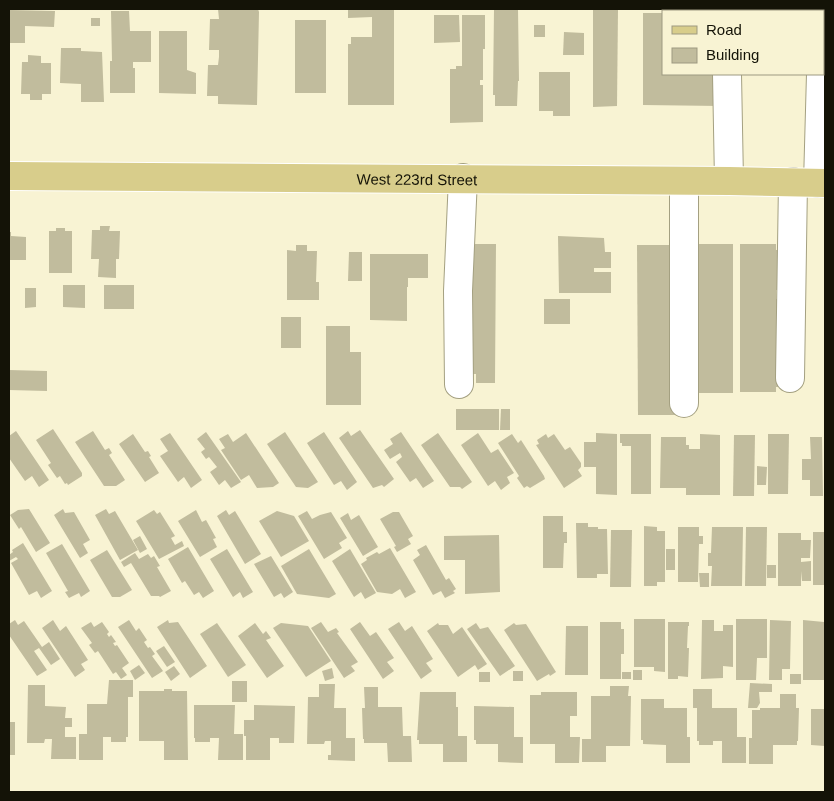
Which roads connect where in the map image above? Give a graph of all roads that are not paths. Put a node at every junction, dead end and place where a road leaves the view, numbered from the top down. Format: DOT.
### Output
graph roads {
  1 [pos="727,75"];
  2 [pos="821,75"];
  3 [pos="9,176"];
  4 [pos="463,178"];
  5 [pos="684,180"];
  6 [pos="729,180"];
  7 [pos="812,183"];
  8 [pos="790,378"];
  9 [pos="459,384"];
  10 [pos="684,403"];
  1 -- 6 [label="lane"];
  2 -- 7 [label="lane"];
  3 -- 4 [label="main road, West 223rd Street"];
  4 -- 5 [label="main road, West 223rd Street"];
  4 -- 9 [label="lane"];
  5 -- 6 [label="main road, West 223rd Street"];
  5 -- 10 [label="lane"];
  6 -- 7 [label="main road, West 223rd Street"];
  7 -- 8 [label="lane"];
}
